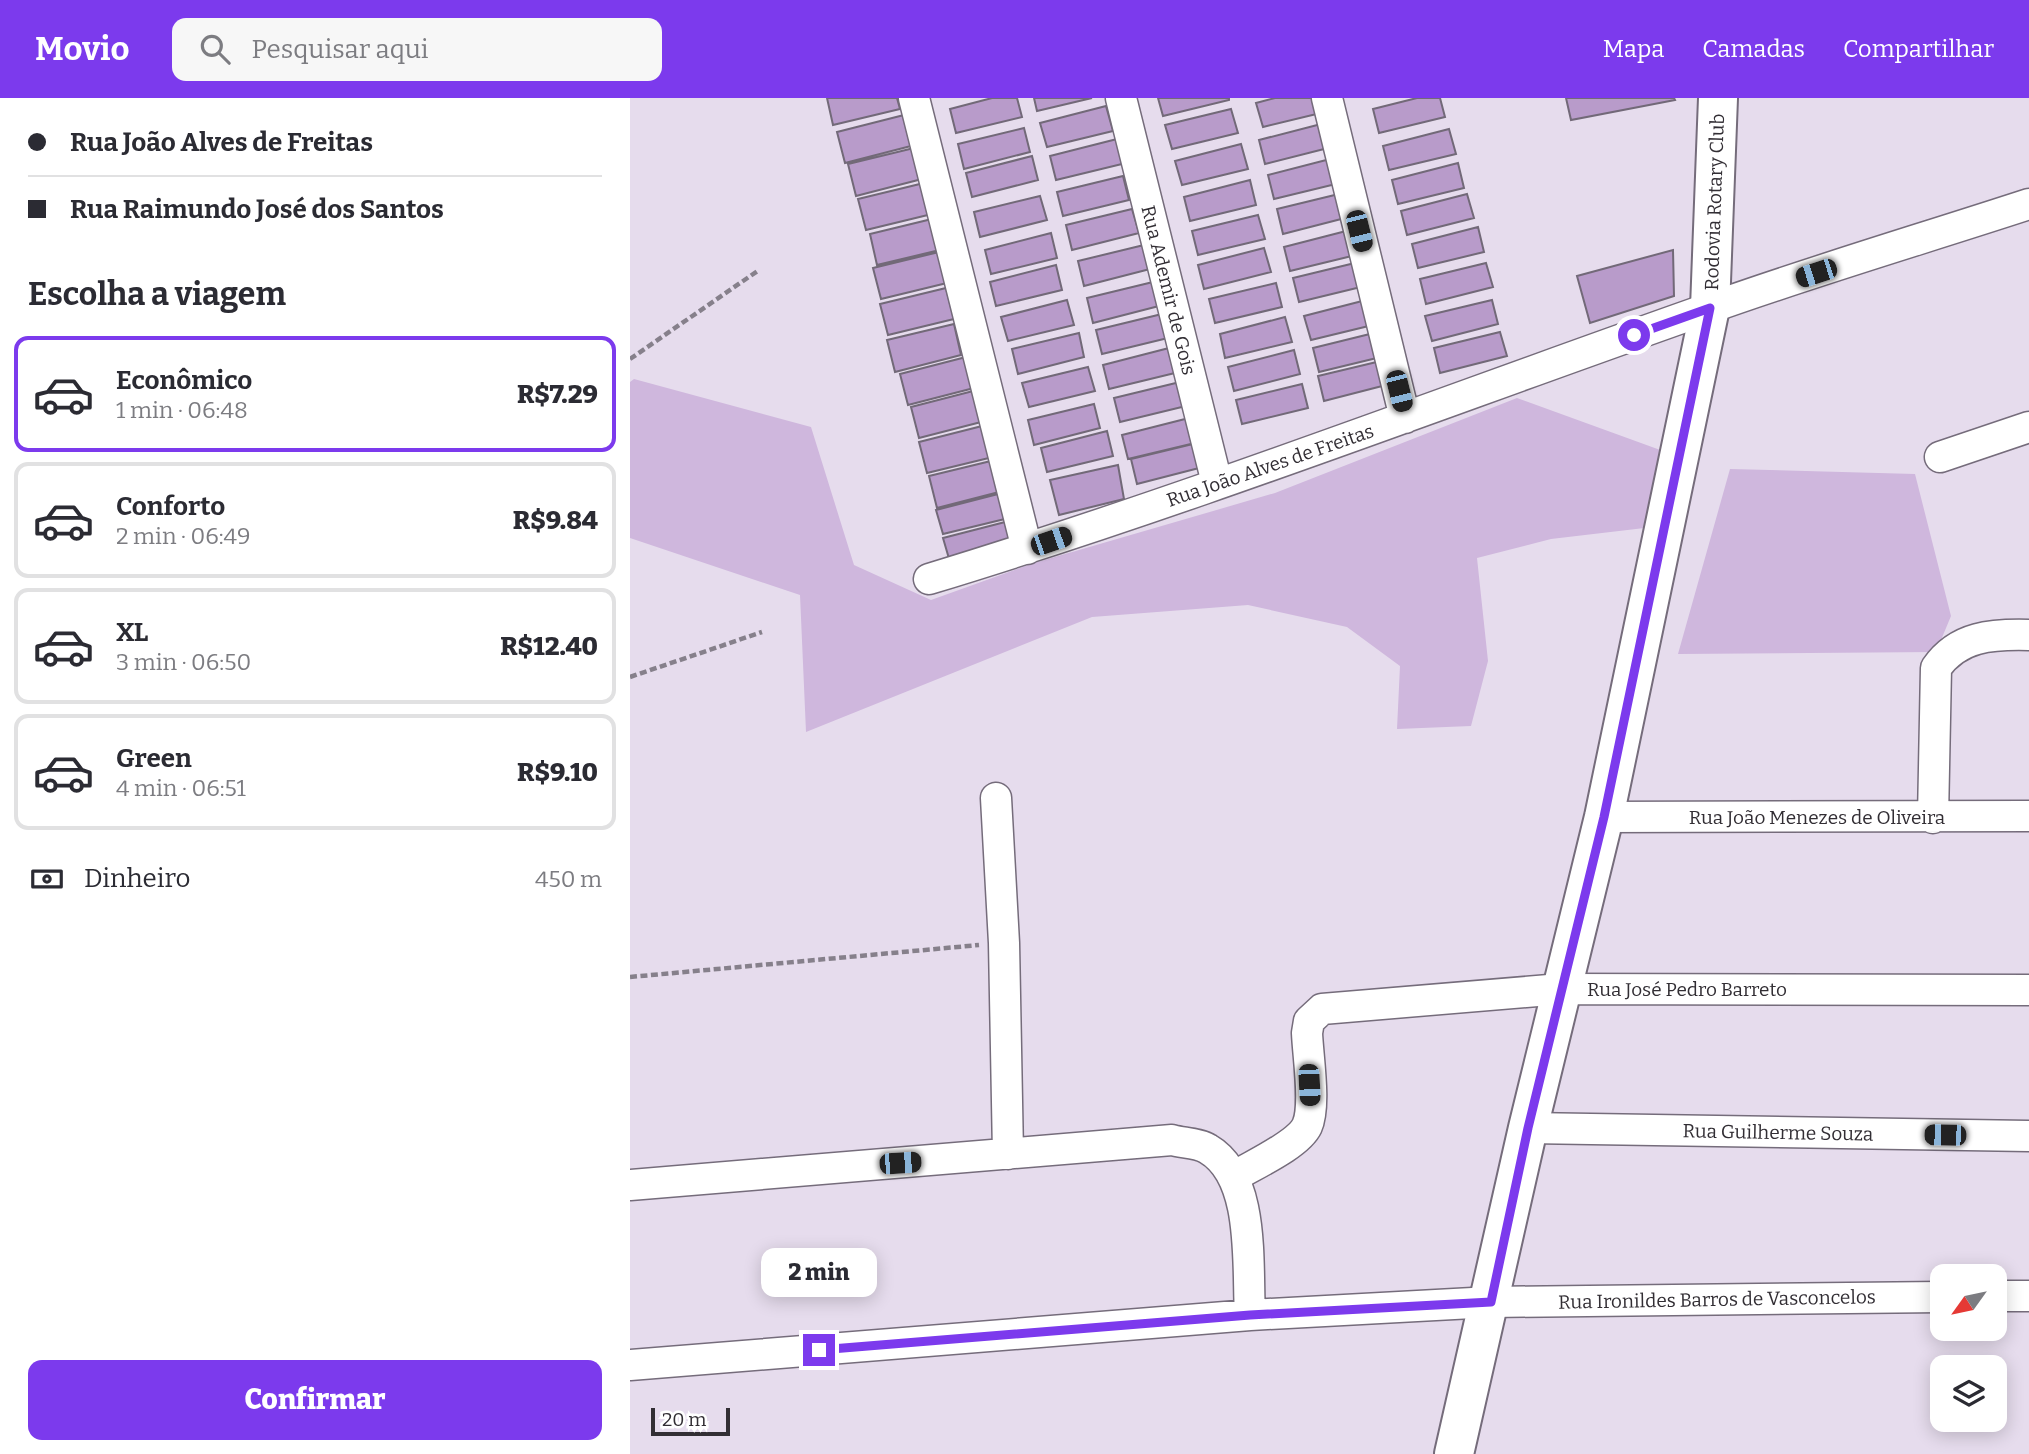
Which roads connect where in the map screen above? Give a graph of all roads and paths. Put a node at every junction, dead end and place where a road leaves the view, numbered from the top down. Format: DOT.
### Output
graph roads {
  1 [pos="914,98"];
  2 [pos="1121,98"];
  3 [pos="1327,98"];
  4 [pos="1725,100"];
  5 [pos="2029,204"];
  6 [pos="760,270"];
  7 [pos="1710,308"];
  8 [pos="630,359"];
  9 [pos="1405,418"];
  10 [pos="2029,427"];
  11 [pos="1940,457"];
  12 [pos="1217,482"];
  13 [pos="1027,549"];
  14 [pos="929,579"];
  15 [pos="762,632"];
  16 [pos="2029,635"];
  17 [pos="630,677"];
  18 [pos="996,798"];
  19 [pos="2029,816"];
  20 [pos="1604,817"];
  21 [pos="1933,818"];
  22 [pos="1004,943"];
  23 [pos="630,978"];
  24 [pos="1561,989"];
  25 [pos="2029,990"];
  26 [pos="1528,1128"];
  27 [pos="2029,1136"];
  28 [pos="1008,1154"];
  29 [pos="1235,1176"];
  30 [pos="630,1185"];
  31 [pos="2007,1296"];
  32 [pos="2029,1296"];
  33 [pos="1930,1297"];
  34 [pos="1491,1302"];
  35 [pos="1250,1315"];
  36 [pos="630,1365"];
  37 [pos="1454,1454"];
  1 -- 13 [label="street"];
  2 -- 12 [label="street, Rua Ademir de Gois"];
  3 -- 9 [label="street"];
  4 -- 7 [label="main road, Rodovia Rotary Club"];
  5 -- 7 [label="street, Rua João Alves de Freitas"];
  6 -- 8 [label="path"];
  7 -- 9 [label="street, Rua João Alves de Freitas"];
  7 -- 20 [label="main road, Rodovia Rotary Club"];
  9 -- 12 [label="street, Rua João Alves de Freitas"];
  10 -- 11 [label="street"];
  12 -- 13 [label="street, Rua João Alves de Freitas"];
  13 -- 14 [label="street, Rua João Alves de Freitas"];
  15 -- 17 [label="path"];
  16 -- 21 [label="street"];
  18 -- 22 [label="street"];
  19 -- 21 [label="street, Rua João Menezes de Oliveira"];
  20 -- 21 [label="street, Rua João Menezes de Oliveira"];
  20 -- 24 [label="main road, Rodovia Rotary Club"];
  22 -- 23 [label="path"];
  22 -- 28 [label="street"];
  24 -- 25 [label="street, Rua José Pedro Barreto"];
  24 -- 26 [label="main road, Rodovia Rotary Club"];
  24 -- 29 [label="street, Rua José Pedro Barreto"];
  26 -- 27 [label="street, Rua Guilherme Souza"];
  26 -- 34 [label="main road, Rodovia Rotary Club"];
  28 -- 29 [label="street"];
  28 -- 30 [label="street"];
  29 -- 35 [label="street"];
  31 -- 32 [label="street"];
  33 -- 34 [label="street, Rua Ironildes Barros de Vasconcelos"];
  34 -- 35 [label="street, Rua Ironildes Barros de Vasconcelos"];
  34 -- 37 [label="main road, Rodovia Rotary Club"];
  35 -- 36 [label="street, Rua Ironildes Barros de Vasconcelos"];
}
